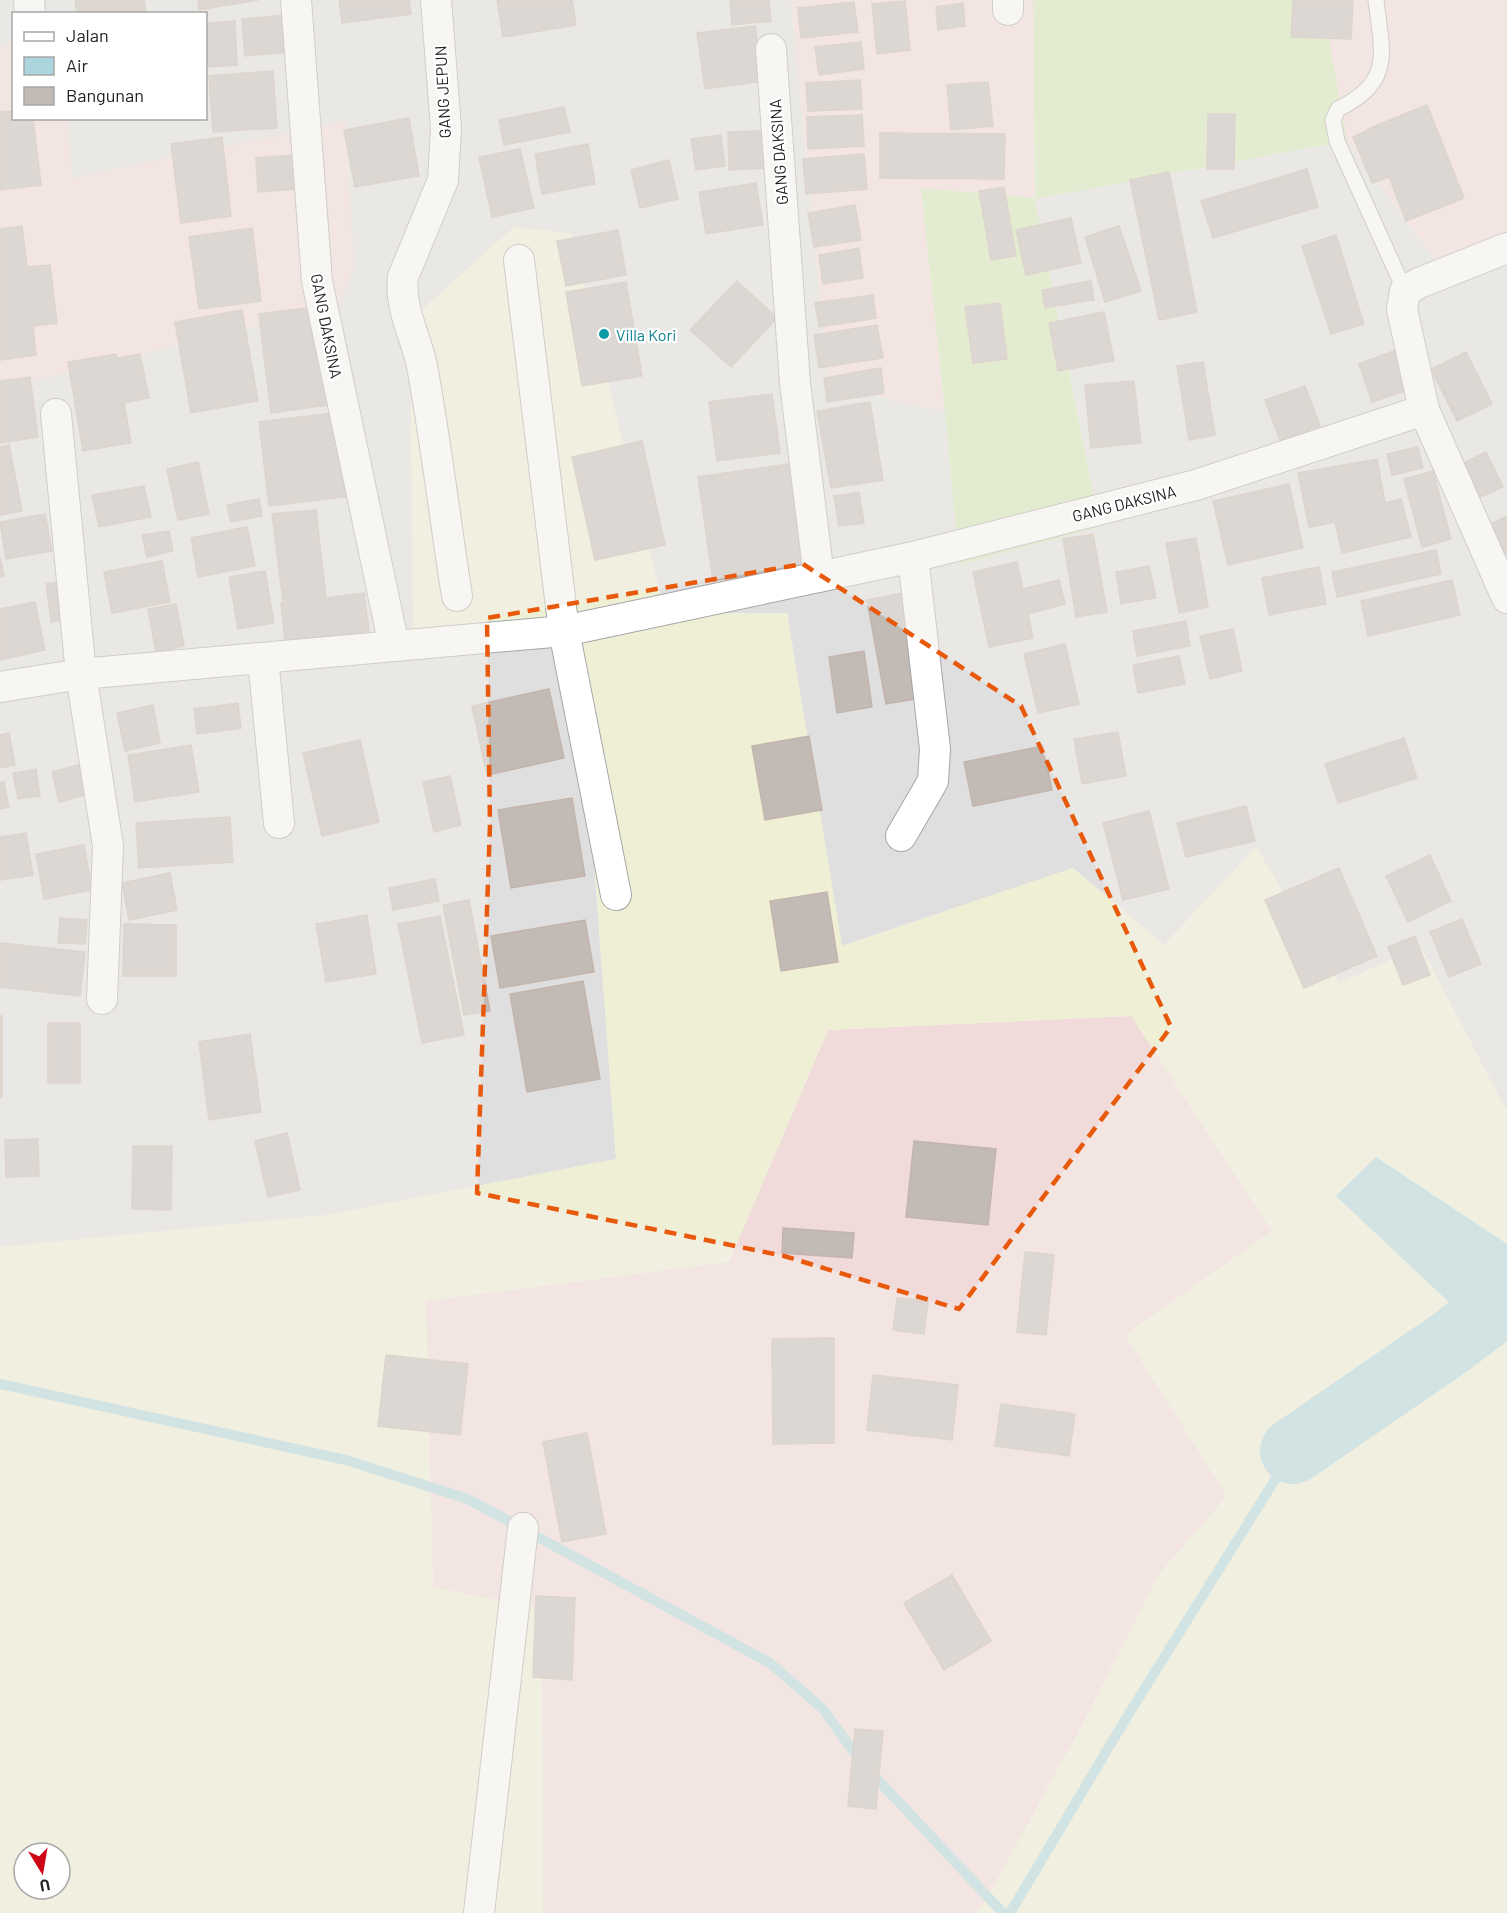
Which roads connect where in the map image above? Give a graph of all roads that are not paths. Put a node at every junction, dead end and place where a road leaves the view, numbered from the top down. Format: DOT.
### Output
graph roads {
  1 [pos="296,0"];
  2 [pos="436,0"];
  3 [pos="1376,0"];
  4 [pos="771,49"];
  5 [pos="1507,248"];
  6 [pos="519,260"];
  7 [pos="1405,291"];
  8 [pos="1424,410"];
  9 [pos="56,414"];
  10 [pos="913,557"];
  11 [pos="819,577"];
  12 [pos="457,596"];
  13 [pos="1507,598"];
  14 [pos="564,631"];
  15 [pos="394,646"];
  16 [pos="263,658"];
  17 [pos="81,674"];
  18 [pos="0,687"];
  19 [pos="279,823"];
  20 [pos="901,836"];
  21 [pos="616,895"];
  22 [pos="102,999"];
  23 [pos="523,1528"];
  24 [pos="479,1913"];
  1 -- 15 [label="street, GANG DAKSINA"];
  2 -- 12 [label="street, GANG JEPUN"];
  3 -- 7 [label="lane"];
  4 -- 11 [label="street, GANG DAKSINA"];
  5 -- 7 [label="street"];
  6 -- 14 [label="street"];
  7 -- 8 [label="street"];
  8 -- 10 [label="street, GANG DAKSINA"];
  8 -- 13 [label="street"];
  9 -- 17 [label="street"];
  10 -- 11 [label="street, GANG DAKSINA"];
  10 -- 20 [label="street"];
  11 -- 14 [label="street, GANG DAKSINA"];
  14 -- 15 [label="street, GANG DAKSINA"];
  14 -- 21 [label="street"];
  15 -- 16 [label="street, GANG DAKSINA"];
  16 -- 17 [label="street, GANG DAKSINA"];
  16 -- 19 [label="street"];
  17 -- 18 [label="street, GANG DAKSINA"];
  17 -- 22 [label="street"];
  23 -- 24 [label="street"];
}
